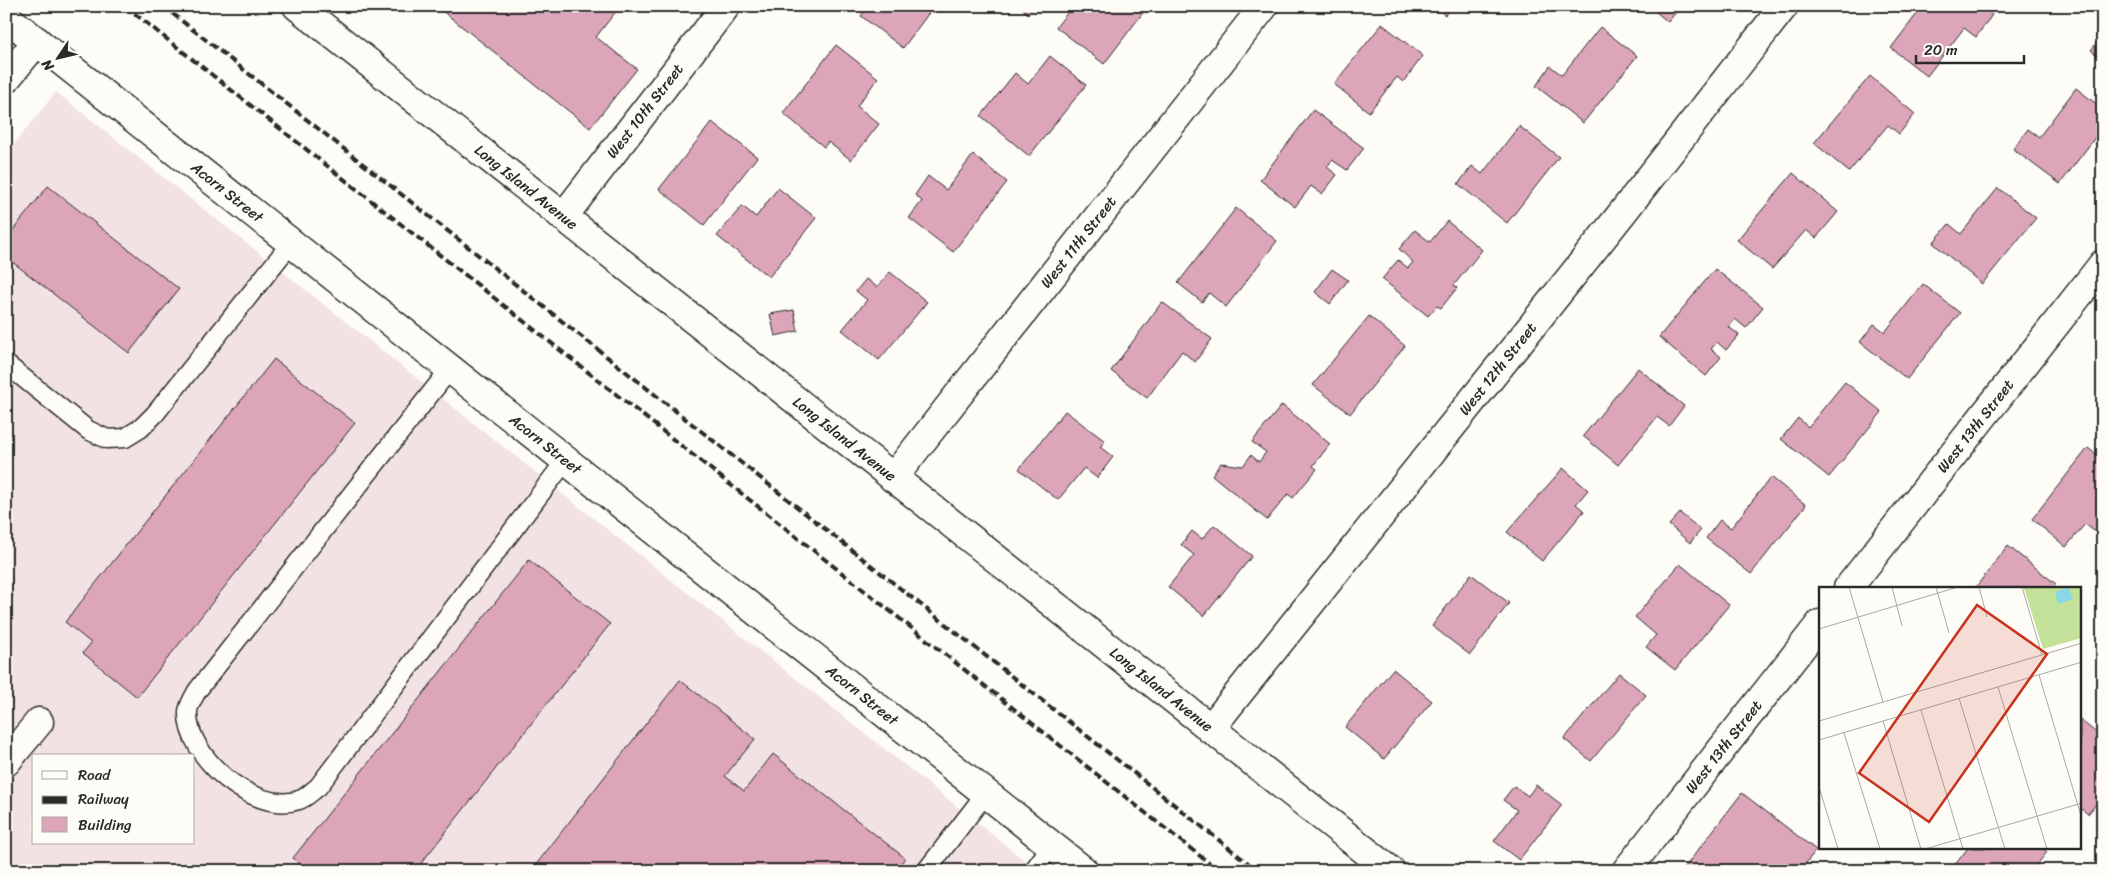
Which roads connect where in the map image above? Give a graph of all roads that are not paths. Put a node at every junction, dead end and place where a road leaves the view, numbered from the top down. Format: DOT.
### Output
graph roads {
  1 [pos="297,6"];
  2 [pos="726,6"];
  3 [pos="1264,6"];
  4 [pos="1784,6"];
  5 [pos="6,17"];
  6 [pos="37,41"];
  7 [pos="6,79"];
  8 [pos="563,217"];
  9 [pos="291,243"];
  10 [pos="2103,264"];
  11 [pos="6,364"];
  12 [pos="450,369"];
  13 [pos="566,460"];
  14 [pos="892,478"];
  15 [pos="1849,587"];
  16 [pos="1819,625"];
  17 [pos="39,722"];
  18 [pos="1210,729"];
  19 [pos="6,762"];
  20 [pos="986,793"];
  21 [pos="1052,845"];
  22 [pos="926,871"];
  23 [pos="1034,871"];
  24 [pos="1084,871"];
  25 [pos="1391,871"];
  26 [pos="1626,871"];
  1 -- 8 [label="street, Long Island Avenue"];
  2 -- 8 [label="street, West 10th Street"];
  3 -- 14 [label="street, West 11th Street"];
  4 -- 18 [label="street, West 12th Street"];
  5 -- 6 [label="street, Acorn Street"];
  6 -- 7 [label="street"];
  6 -- 9 [label="street, Acorn Street"];
  8 -- 14 [label="street, Long Island Avenue"];
  9 -- 11 [label="lane"];
  9 -- 12 [label="street, Acorn Street"];
  10 -- 15 [label="street, West 13th Street"];
  12 -- 13 [label="street, Acorn Street"];
  12 -- 13 [label="lane"];
  13 -- 20 [label="street, Acorn Street"];
  14 -- 18 [label="street, Long Island Avenue"];
  16 -- 26 [label="street, West 13th Street"];
  17 -- 19 [label="street"];
  18 -- 25 [label="street, Long Island Avenue"];
  20 -- 21 [label="street, Acorn Street"];
  20 -- 22 [label="lane"];
  21 -- 23 [label="lane"];
  21 -- 24 [label="street, Acorn Street"];
}
